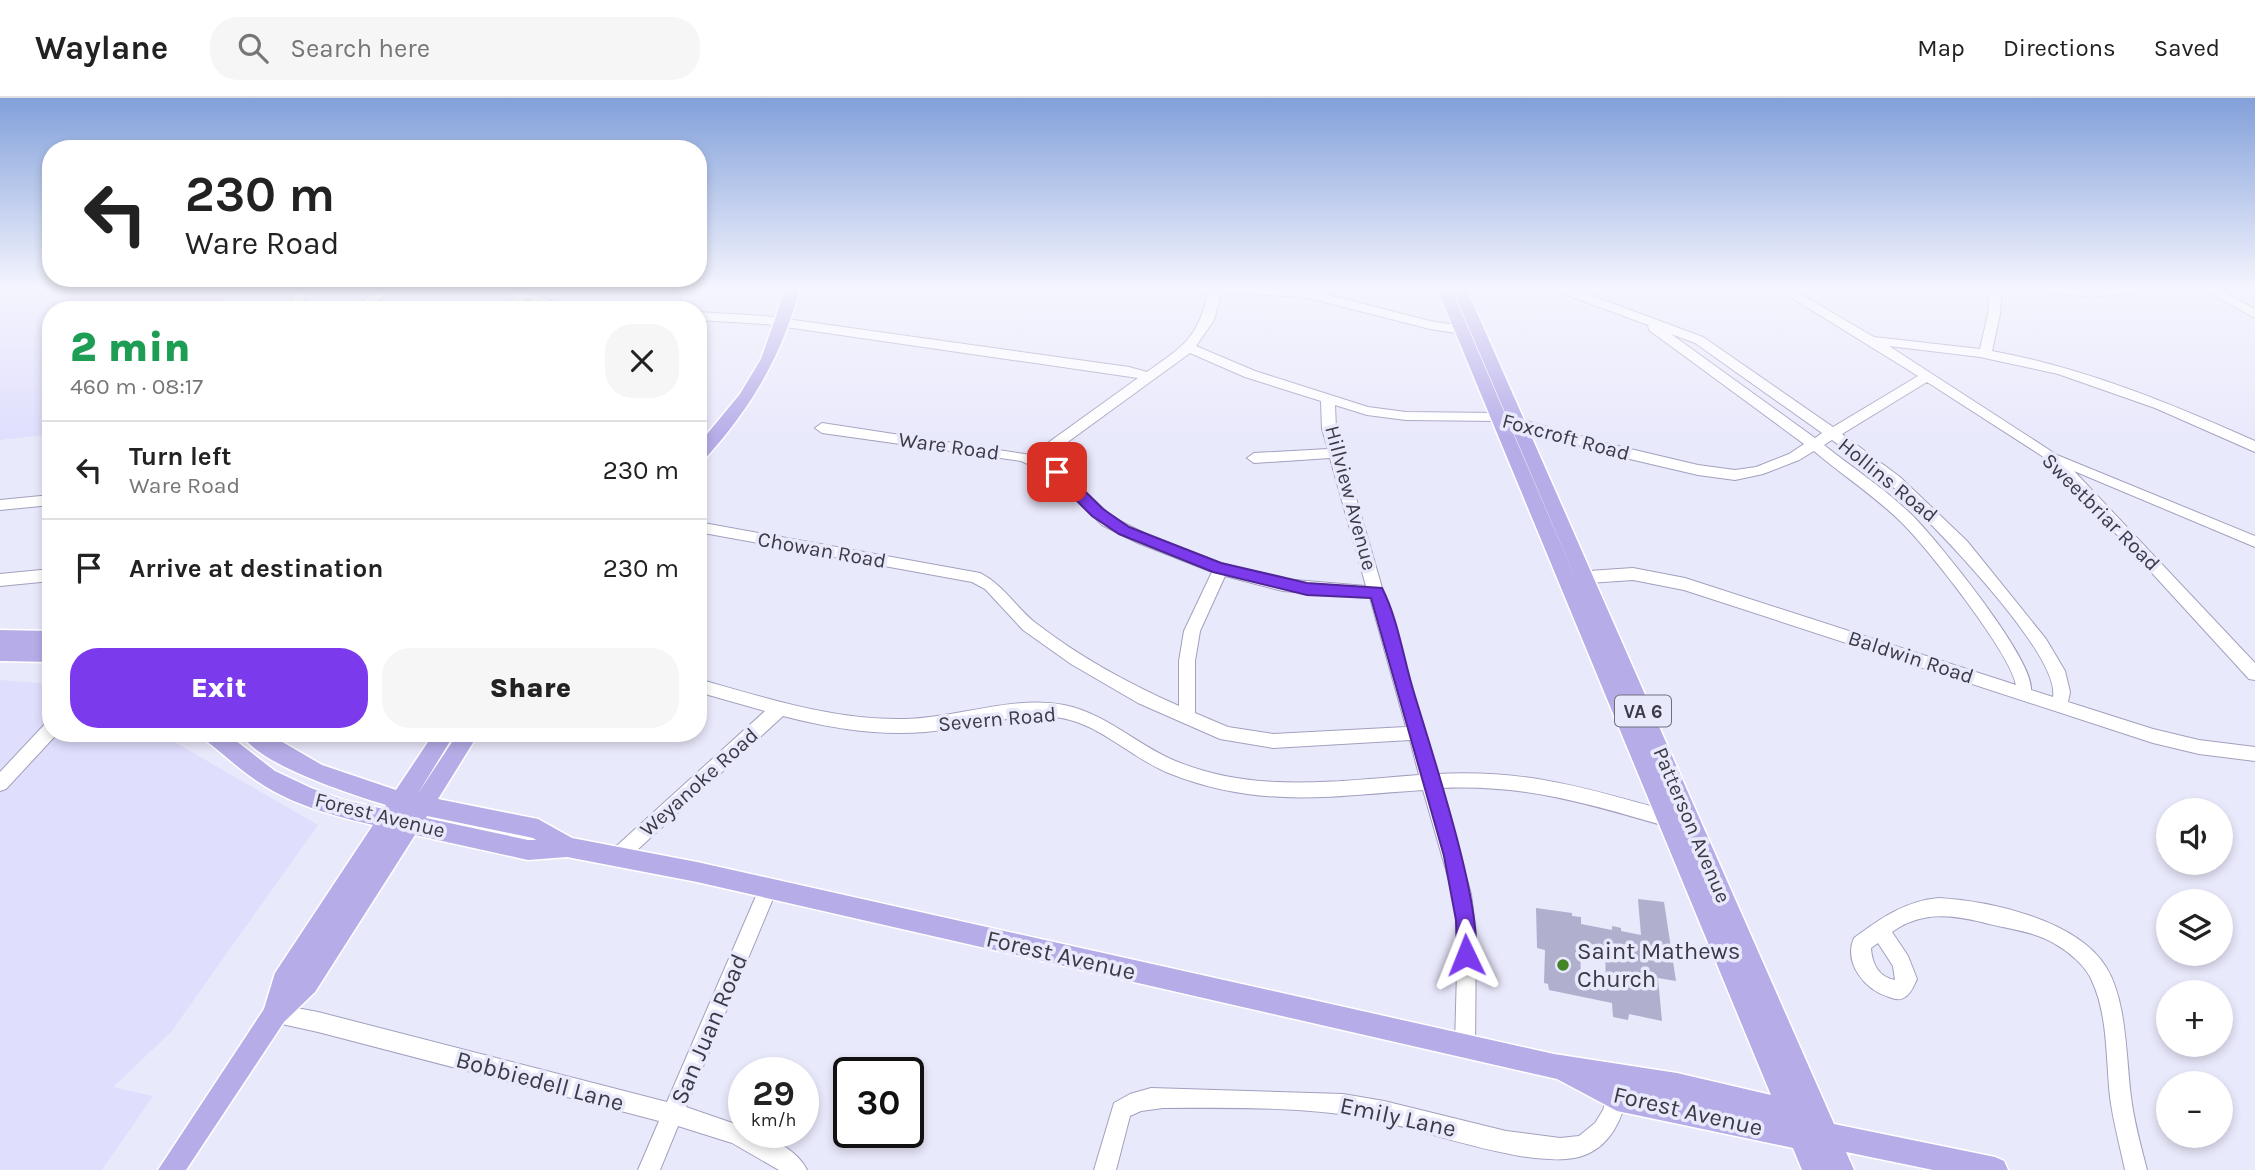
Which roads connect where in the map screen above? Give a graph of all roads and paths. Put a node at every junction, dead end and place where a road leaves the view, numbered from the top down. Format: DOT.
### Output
graph roads {
  1 [pos="779,338"];
  2 [pos="894,338"];
  3 [pos="1196,338"];
  4 [pos="1473,338"];
  5 [pos="1669,338"];
  6 [pos="1693,338"];
  7 [pos="1989,338"];
  8 [pos="1868,339"];
  9 [pos="1189,348"];
  10 [pos="1985,354"];
  11 [pos="1927,376"];
  12 [pos="1150,377"];
  13 [pos="1328,400"];
  14 [pos="1508,420"];
  15 [pos="822,428"];
  16 [pos="1833,435"];
  17 [pos="707,446"];
  18 [pos="1816,446"];
  19 [pos="2255,447"];
  20 [pos="1335,453"];
  21 [pos="2047,453"];
  22 [pos="1254,458"];
  23 [pos="1033,460"];
  24 [pos="42,501"];
  25 [pos="0,505"];
  26 [pos="707,529"];
  27 [pos="2255,542"];
  28 [pos="1221,569"];
  29 [pos="42,576"];
  30 [pos="1575,578"];
  31 [pos="0,580"];
  32 [pos="1377,592"];
  33 [pos="0,638"];
  34 [pos="42,639"];
  35 [pos="0,653"];
  36 [pos="42,654"];
  37 [pos="2255,674"];
  38 [pos="707,688"];
  39 [pos="2023,693"];
  40 [pos="2059,705"];
  41 [pos="780,708"];
  42 [pos="1187,717"];
  43 [pos="1417,733"];
  44 [pos="42,739"];
  45 [pos="222,742"];
  46 [pos="264,742"];
  47 [pos="440,742"];
  48 [pos="461,742"];
  49 [pos="2255,754"];
  50 [pos="1431,782"];
  51 [pos="0,784"];
  52 [pos="406,811"];
  53 [pos="1667,818"];
  54 [pos="1692,825"];
  55 [pos="617,857"];
  56 [pos="768,889"];
  57 [pos="1881,931"];
  58 [pos="275,1014"];
  59 [pos="1465,1045"];
  60 [pos="1619,1087"];
  61 [pos="1790,1112"];
  62 [pos="672,1115"];
  63 [pos="1814,1136"];
  64 [pos="172,1170"];
  65 [pos="649,1170"];
  66 [pos="796,1170"];
  67 [pos="1105,1170"];
  68 [pos="1815,1170"];
  69 [pos="1841,1170"];
  70 [pos="1995,1170"];
  71 [pos="2136,1170"];
  1 -- 17 [label="main road"];
  2 -- 12 [label="street"];
  3 -- 9 [label="street"];
  4 -- 14 [label="main road, Patterson Avenue / VA 6"];
  5 -- 18 [label="street, Hollins Road"];
  6 -- 16 [label="street, Hollins Road"];
  7 -- 10 [label="street"];
  8 -- 10 [label="street"];
  8 -- 11 [label="street, Sweetbriar Road"];
  9 -- 12 [label="street"];
  9 -- 13 [label="street, Foxcroft Road"];
  10 -- 19 [label="street"];
  11 -- 16 [label="street, Foxcroft Road"];
  11 -- 21 [label="street, Sweetbriar Road"];
  12 -- 23 [label="street"];
  13 -- 14 [label="street, Foxcroft Road"];
  13 -- 20 [label="street, Hillview Avenue"];
  14 -- 18 [label="street, Foxcroft Road"];
  14 -- 30 [label="main road, Patterson Avenue / VA 6"];
  15 -- 23 [label="street, Ware Road"];
  16 -- 18 [label="street, Foxcroft Road"];
  16 -- 40 [label="street, Hollins Road"];
  18 -- 39 [label="street, Hollins Road"];
  20 -- 22 [label="street"];
  20 -- 32 [label="street, Hillview Avenue"];
  21 -- 27 [label="street"];
  21 -- 37 [label="street, Sweetbriar Road"];
  23 -- 28 [label="street, Ware Road"];
  24 -- 25 [label="street"];
  26 -- 42 [label="street, Chowan Road"];
  28 -- 32 [label="street, Ware Road"];
  28 -- 42 [label="street"];
  29 -- 31 [label="street"];
  30 -- 39 [label="street, Baldwin Road"];
  30 -- 53 [label="main road, Patterson Avenue / VA 6"];
  30 -- 54 [label="main road, Patterson Avenue / VA 6"];
  32 -- 43 [label="street, Hillview Avenue"];
  33 -- 34 [label="main road"];
  35 -- 36 [label="main road"];
  38 -- 41 [label="street, Severn Road"];
  39 -- 40 [label="street, Baldwin Road"];
  40 -- 49 [label="street, Baldwin Road"];
  41 -- 50 [label="street, Severn Road"];
  41 -- 55 [label="street, Weyanoke Road"];
  42 -- 43 [label="street, Chowan Road"];
  43 -- 50 [label="street, Hillview Avenue"];
  44 -- 51 [label="street"];
  45 -- 52 [label="main road, Forest Avenue"];
  46 -- 52 [label="main road, Forest Avenue"];
  47 -- 52 [label="main road"];
  48 -- 52 [label="main road"];
  50 -- 53 [label="street, Severn Road"];
  50 -- 59 [label="street, Hillview Avenue"];
  52 -- 55 [label="main road, Forest Avenue"];
  52 -- 58 [label="main road"];
  53 -- 54 [label="street, Severn Road"];
  53 -- 61 [label="main road, Patterson Avenue / VA 6"];
  54 -- 63 [label="main road, Patterson Avenue / VA 6"];
  55 -- 56 [label="main road, Forest Avenue"];
  56 -- 59 [label="main road, Forest Avenue"];
  56 -- 62 [label="street, San Juan Road"];
  57 -- 71 [label="street"];
  58 -- 62 [label="street, Bobbiedell Lane"];
  58 -- 64 [label="main road"];
  59 -- 60 [label="main road, Forest Avenue"];
  60 -- 61 [label="main road, Forest Avenue"];
  60 -- 63 [label="main road, Forest Avenue"];
  60 -- 67 [label="street, Emily Lane"];
  61 -- 63 [label="main road, Patterson Avenue / VA 6"];
  62 -- 65 [label="street, San Juan Road"];
  62 -- 66 [label="street, Bobbiedell Lane"];
  63 -- 68 [label="main road, Patterson Avenue / VA 6"];
  63 -- 69 [label="main road, Patterson Avenue / VA 6"];
  63 -- 70 [label="main road, Forest Avenue"];
}
